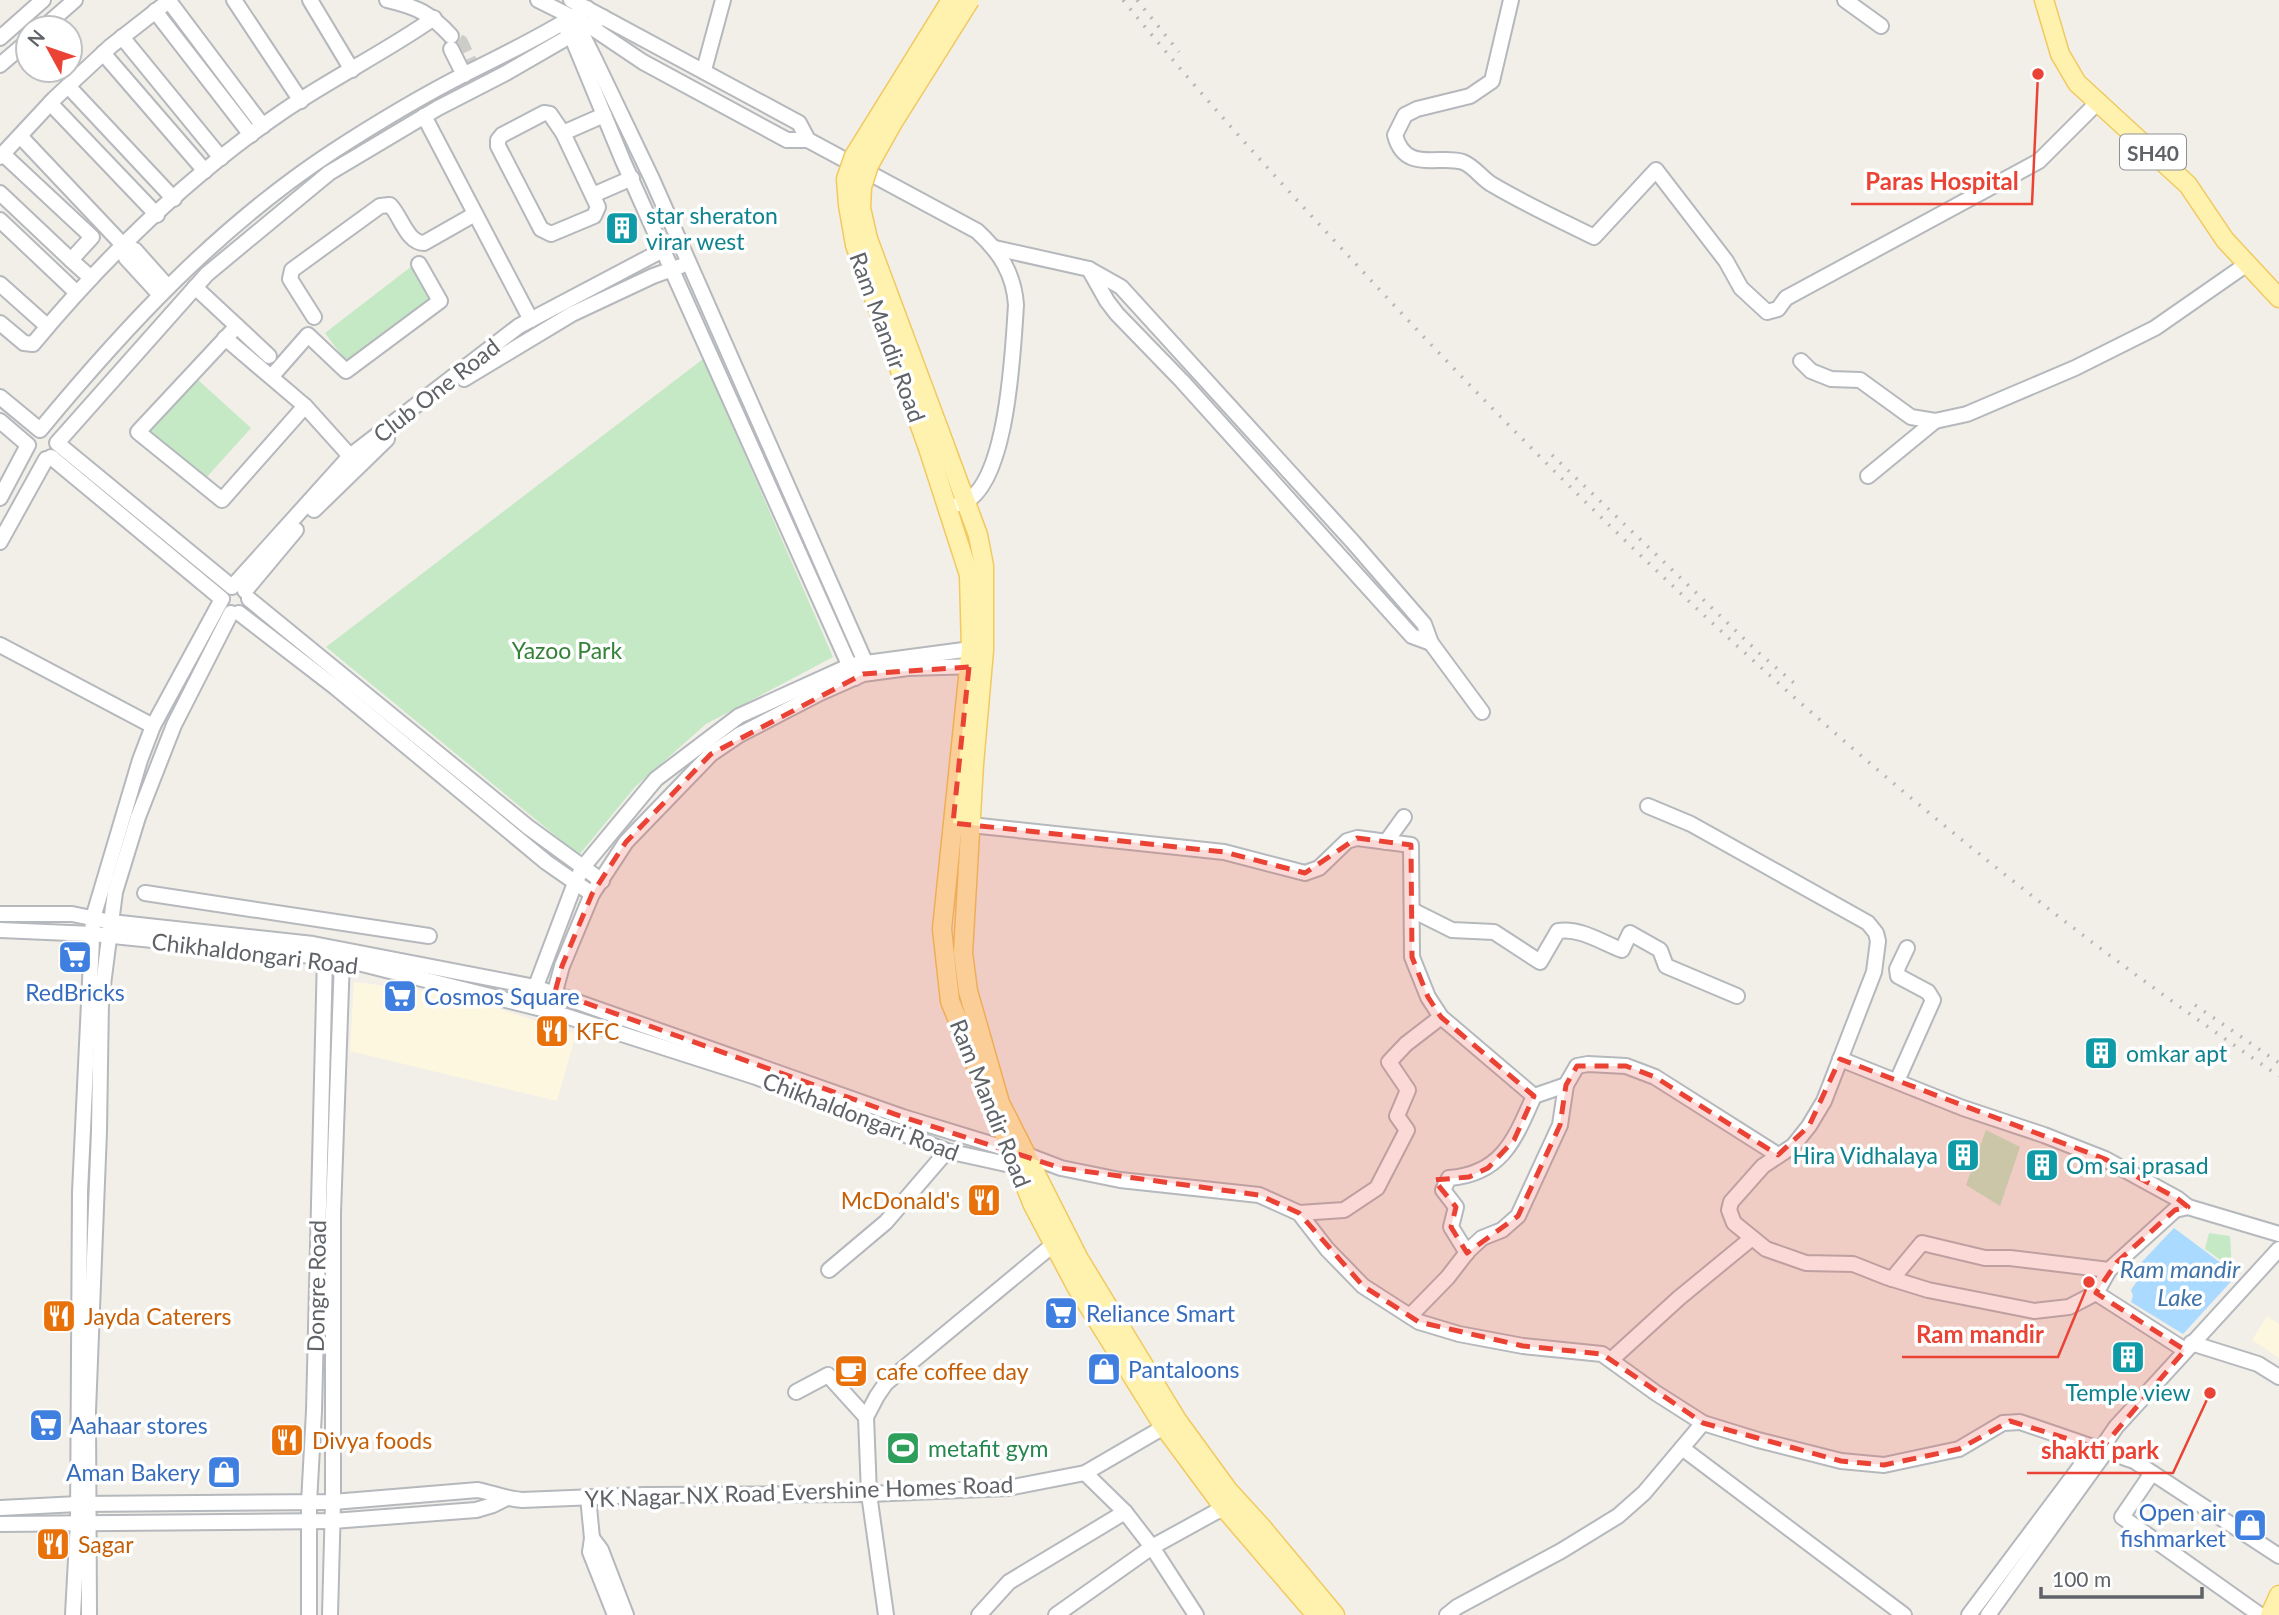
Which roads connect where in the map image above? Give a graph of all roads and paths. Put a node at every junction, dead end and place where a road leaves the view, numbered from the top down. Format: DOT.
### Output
graph roads {
  1 [pos="43,0"];
  2 [pos="75,0"];
  3 [pos="170,0"];
  4 [pos="234,0"];
  5 [pos="310,0"];
  6 [pos="387,0"];
  7 [pos="538,0"];
  8 [pos="571,0"];
  9 [pos="723,0"];
  10 [pos="951,0"];
  11 [pos="970,0"];
  12 [pos="1511,0"];
  13 [pos="1845,0"];
  14 [pos="2044,0"];
  15 [pos="587,8"];
  16 [pos="155,11"];
  17 [pos="59,14"];
  18 [pos="603,17"];
  19 [pos="434,18"];
  20 [pos="574,25"];
  21 [pos="1881,26"];
  22 [pos="122,37"];
  23 [pos="0,38"];
  24 [pos="14,53"];
  25 [pos="103,53"];
  26 [pos="0,65"];
  27 [pos="352,70"];
  28 [pos="704,70"];
  29 [pos="464,75"];
  30 [pos="68,86"];
  31 [pos="301,101"];
  32 [pos="2099,101"];
  33 [pos="50,103"];
  34 [pos="604,115"];
  35 [pos="424,116"];
  36 [pos="257,131"];
  37 [pos="563,133"];
  38 [pos="20,136"];
  39 [pos="808,140"];
  40 [pos="1,155"];
  41 [pos="221,158"];
  42 [pos="205,171"];
  43 [pos="632,178"];
  44 [pos="0,193"];
  45 [pos="593,195"];
  46 [pos="174,199"];
  47 [pos="475,214"];
  48 [pos="157,215"];
  49 [pos="0,220"];
  50 [pos="678,242"];
  51 [pos="123,246"];
  52 [pos="995,248"];
  53 [pos="664,251"];
  54 [pos="71,260"];
  55 [pos="688,263"];
  56 [pos="419,264"];
  57 [pos="2247,264"];
  58 [pos="672,269"];
  59 [pos="1089,269"];
  60 [pos="91,278"];
  61 [pos="0,284"];
  62 [pos="195,287"];
  63 [pos="164,291"];
  64 [pos="77,293"];
  65 [pos="2279,298"];
  66 [pos="314,317"];
  67 [pos="531,320"];
  68 [pos="0,323"];
  69 [pos="47,326"];
  70 [pos="237,326"];
  71 [pos="225,338"];
  72 [pos="269,356"];
  73 [pos="1801,361"];
  74 [pos="272,376"];
  75 [pos="0,397"];
  76 [pos="305,406"];
  77 [pos="0,421"];
  78 [pos="1935,421"];
  79 [pos="40,430"];
  80 [pos="28,445"];
  81 [pos="936,446"];
  82 [pos="51,453"];
  83 [pos="350,456"];
  84 [pos="1868,476"];
  85 [pos="1294,478"];
  86 [pos="1282,490"];
  87 [pos="0,498"];
  88 [pos="967,503"];
  89 [pos="948,507"];
  90 [pos="0,542"];
  91 [pos="242,592"];
  92 [pos="222,599"];
  93 [pos="235,613"];
  94 [pos="1431,643"];
  95 [pos="0,645"];
  96 [pos="976,658"];
  97 [pos="868,668"];
  98 [pos="853,672"];
  99 [pos="1482,712"];
  100 [pos="153,726"];
  101 [pos="1648,806"];
  102 [pos="1404,817"];
  103 [pos="962,824"];
  104 [pos="1386,842"];
  105 [pos="583,867"];
  106 [pos="602,881"];
  107 [pos="575,883"];
  108 [pos="145,893"];
  109 [pos="592,894"];
  110 [pos="1412,910"];
  111 [pos="0,914"];
  112 [pos="93,918"];
  113 [pos="111,929"];
  114 [pos="0,930"];
  115 [pos="93,934"];
  116 [pos="429,936"];
  117 [pos="1907,948"];
  118 [pos="325,956"];
  119 [pos="342,959"];
  120 [pos="535,987"];
  121 [pos="555,992"];
  122 [pos="1737,996"];
  123 [pos="529,1006"];
  124 [pos="550,1010"];
  125 [pos="1441,1017"];
  126 [pos="1840,1059"];
  127 [pos="1897,1081"];
  128 [pos="1566,1084"];
  129 [pos="1534,1096"];
  130 [pos="947,1152"];
  131 [pos="1779,1156"];
  132 [pos="1022,1160"];
  133 [pos="2188,1208"];
  134 [pos="1299,1213"];
  135 [pos="2279,1234"];
  136 [pos="1752,1238"];
  137 [pos="1054,1244"];
  138 [pos="2279,1249"];
  139 [pos="1467,1253"];
  140 [pos="829,1270"];
  141 [pos="2109,1270"];
  142 [pos="1892,1279"];
  143 [pos="2096,1293"];
  144 [pos="1410,1316"];
  145 [pos="2188,1346"];
  146 [pos="1611,1360"];
  147 [pos="2279,1377"];
  148 [pos="796,1392"];
  149 [pos="866,1417"];
  150 [pos="1703,1423"];
  151 [pos="1164,1427"];
  152 [pos="1682,1448"];
  153 [pos="2101,1449"];
  154 [pos="1085,1473"];
  155 [pos="2152,1473"];
  156 [pos="869,1494"];
  157 [pos="588,1496"];
  158 [pos="505,1499"];
  159 [pos="333,1502"];
  160 [pos="309,1503"];
  161 [pos="84,1504"];
  162 [pos="1230,1504"];
  163 [pos="0,1508"];
  164 [pos="1125,1512"];
  165 [pos="309,1521"];
  166 [pos="333,1521"];
  167 [pos="84,1522"];
  168 [pos="0,1524"];
  169 [pos="592,1538"];
  170 [pos="1152,1547"];
  171 [pos="2279,1556"];
  172 [pos="2279,1595"];
  173 [pos="73,1615"];
  174 [pos="89,1615"];
  175 [pos="309,1615"];
  176 [pos="330,1615"];
  177 [pos="614,1615"];
  178 [pos="626,1615"];
  179 [pos="886,1615"];
  180 [pos="979,1615"];
  181 [pos="1056,1615"];
  182 [pos="1196,1615"];
  183 [pos="1316,1615"];
  184 [pos="1335,1615"];
  185 [pos="1447,1615"];
  186 [pos="1904,1615"];
  187 [pos="1969,1615"];
  188 [pos="1988,1615"];
  189 [pos="2260,1615"];
  190 [pos="2270,1615"];
  1 -- 23 [label="street"];
  2 -- 17 [label="street"];
  3 -- 16 [label="street"];
  3 -- 36 [label="street"];
  4 -- 31 [label="street"];
  5 -- 27 [label="street"];
  6 -- 19 [label="street"];
  7 -- 20 [label="street"];
  8 -- 15 [label="street"];
  9 -- 28 [label="street"];
  10 -- 81 [label="main road, Ram Mandir Road, bridge"];
  11 -- 81 [label="main road, bridge"];
  12 -- 32 [label="street"];
  13 -- 21 [label="street"];
  14 -- 32 [label="main road, SH40"];
  15 -- 18 [label="street"];
  15 -- 20 [label="street"];
  16 -- 22 [label="street"];
  16 -- 36 [label="street"];
  18 -- 20 [label="street"];
  18 -- 28 [label="street"];
  19 -- 27 [label="street"];
  19 -- 29 [label="street"];
  20 -- 29 [label="street"];
  20 -- 34 [label="street"];
  20 -- 35 [label="street"];
  20 -- 39 [label="street"];
  20 -- 50 [label="street"];
  22 -- 25 [label="street"];
  22 -- 41 [label="street"];
  24 -- 26 [label="street"];
  25 -- 30 [label="street"];
  25 -- 42 [label="street"];
  27 -- 31 [label="street"];
  28 -- 39 [label="street"];
  29 -- 63 [label="street"];
  30 -- 33 [label="street"];
  30 -- 46 [label="street"];
  31 -- 36 [label="street"];
  32 -- 57 [label="main road, SH40"];
  33 -- 38 [label="street"];
  33 -- 48 [label="street"];
  34 -- 37 [label="street"];
  34 -- 43 [label="street"];
  35 -- 47 [label="street"];
  35 -- 62 [label="street"];
  36 -- 41 [label="street"];
  37 -- 45 [label="street"];
  37 -- 45 [label="street"];
  38 -- 40 [label="street"];
  38 -- 51 [label="street"];
  39 -- 52 [label="street"];
  40 -- 54 [label="street"];
  41 -- 42 [label="street"];
  42 -- 46 [label="street"];
  43 -- 45 [label="street"];
  43 -- 53 [label="street"];
  44 -- 54 [label="street"];
  46 -- 48 [label="street"];
  47 -- 66 [label="street"];
  47 -- 67 [label="street"];
  48 -- 51 [label="street"];
  49 -- 64 [label="street"];
  50 -- 53 [label="street, Club One Road"];
  50 -- 55 [label="street"];
  51 -- 60 [label="street"];
  51 -- 63 [label="street"];
  52 -- 59 [label="street"];
  52 -- 88 [label="street"];
  53 -- 58 [label="street"];
  53 -- 67 [label="street, Club One Road"];
  54 -- 60 [label="street"];
  55 -- 58 [label="street, Club One Road"];
  55 -- 97 [label="street"];
  56 -- 74 [label="street"];
  57 -- 65 [label="main road, SH40"];
  57 -- 78 [label="street"];
  58 -- 91 [label="street, Club One Road"];
  58 -- 98 [label="street"];
  59 -- 85 [label="street"];
  59 -- 86 [label="street"];
  60 -- 64 [label="street"];
  61 -- 69 [label="street"];
  62 -- 70 [label="street"];
  62 -- 82 [label="street"];
  63 -- 79 [label="street"];
  64 -- 69 [label="street"];
  67 -- 83 [label="street, Club One Road"];
  68 -- 69 [label="street"];
  70 -- 71 [label="street"];
  70 -- 72 [label="street"];
  71 -- 74 [label="street"];
  71 -- 76 [label="street"];
  73 -- 78 [label="street"];
  74 -- 76 [label="street"];
  75 -- 79 [label="street"];
  76 -- 83 [label="street"];
  77 -- 80 [label="street"];
  78 -- 84 [label="street"];
  79 -- 80 [label="street"];
  79 -- 82 [label="street"];
  80 -- 82 [label="street"];
  80 -- 87 [label="street"];
  81 -- 88 [label="main road"];
  81 -- 89 [label="main road, Ram Mandir Road"];
  82 -- 90 [label="street"];
  82 -- 91 [label="street"];
  82 -- 92 [label="street"];
  83 -- 91 [label="street, Club One Road"];
  85 -- 86 [label="street"];
  85 -- 94 [label="street"];
  86 -- 94 [label="street"];
  88 -- 89 [label="street"];
  88 -- 96 [label="main road"];
  89 -- 96 [label="main road, Ram Mandir Road"];
  91 -- 92 [label="street, Club One Road"];
  91 -- 93 [label="street, Club One Road"];
  91 -- 105 [label="street"];
  92 -- 93 [label="street"];
  92 -- 100 [label="street, Club One Road"];
  93 -- 107 [label="street"];
  93 -- 113 [label="street, Club One Road"];
  94 -- 99 [label="street"];
  95 -- 100 [label="street"];
  96 -- 97 [label="street"];
  96 -- 103 [label="main road"];
  97 -- 98 [label="street"];
  98 -- 105 [label="street"];
  98 -- 106 [label="street"];
  100 -- 112 [label="street, Club One Road"];
  101 -- 126 [label="street"];
  102 -- 104 [label="street"];
  103 -- 104 [label="street"];
  103 -- 132 [label="main road"];
  104 -- 110 [label="street"];
  105 -- 106 [label="street"];
  105 -- 107 [label="street"];
  106 -- 109 [label="street"];
  107 -- 109 [label="street"];
  107 -- 120 [label="street"];
  108 -- 116 [label="street"];
  109 -- 121 [label="street"];
  110 -- 122 [label="street"];
  110 -- 125 [label="street"];
  111 -- 112 [label="street, Chikhaldongari Road"];
  112 -- 113 [label="street, Chikhaldongari Road"];
  112 -- 115 [label="street, Club One Road"];
  113 -- 115 [label="street, Chikhaldongari Road"];
  113 -- 118 [label="street, Chikhaldongari Road"];
  113 -- 120 [label="street, Chikhaldongari Road"];
  113 -- 161 [label="street, Club One Road"];
  114 -- 115 [label="street, Chikhaldongari Road"];
  115 -- 161 [label="street, Club One Road"];
  117 -- 127 [label="street"];
  118 -- 119 [label="street, Chikhaldongari Road"];
  118 -- 160 [label="street, Dongre Road"];
  119 -- 123 [label="street, Chikhaldongari Road"];
  119 -- 159 [label="street, Dongre Road"];
  120 -- 121 [label="street, Chikhaldongari Road"];
  120 -- 123 [label="street"];
  121 -- 124 [label="street"];
  121 -- 132 [label="street, Chikhaldongari Road"];
  123 -- 124 [label="street, Chikhaldongari Road"];
  124 -- 130 [label="street, Chikhaldongari Road"];
  125 -- 129 [label="street"];
  125 -- 134 [label="street"];
  126 -- 127 [label="street"];
  126 -- 131 [label="street"];
  127 -- 133 [label="street"];
  128 -- 129 [label="street"];
  128 -- 131 [label="street"];
  128 -- 139 [label="street"];
  129 -- 139 [label="street"];
  130 -- 132 [label="street, Chikhaldongari Road"];
  130 -- 140 [label="street"];
  131 -- 136 [label="street"];
  132 -- 134 [label="street, Chikhaldongari Road"];
  132 -- 137 [label="main road, Ram Mandir Road"];
  132 -- 162 [label="main road"];
  133 -- 135 [label="street"];
  133 -- 141 [label="street"];
  134 -- 144 [label="street"];
  136 -- 142 [label="street"];
  136 -- 146 [label="street"];
  137 -- 149 [label="street"];
  137 -- 151 [label="main road, Ram Mandir Road"];
  138 -- 145 [label="street"];
  139 -- 144 [label="street"];
  141 -- 142 [label="street"];
  141 -- 143 [label="street"];
  142 -- 143 [label="street"];
  143 -- 145 [label="street"];
  144 -- 146 [label="street"];
  145 -- 147 [label="street"];
  145 -- 153 [label="street"];
  146 -- 150 [label="street"];
  148 -- 149 [label="street"];
  149 -- 156 [label="street"];
  150 -- 152 [label="street"];
  150 -- 153 [label="street"];
  151 -- 154 [label="street, YK Nagar NX Road Evershine Homes Road"];
  151 -- 162 [label="main road, Ram Mandir Road"];
  152 -- 185 [label="street"];
  152 -- 186 [label="street"];
  153 -- 155 [label="street"];
  153 -- 187 [label="street"];
  153 -- 188 [label="street"];
  154 -- 156 [label="street, YK Nagar NX Road Evershine Homes Road"];
  154 -- 164 [label="street"];
  155 -- 171 [label="street"];
  155 -- 189 [label="street"];
  156 -- 157 [label="street, YK Nagar NX Road Evershine Homes Road"];
  156 -- 179 [label="street"];
  157 -- 158 [label="street, YK Nagar NX Road Evershine Homes Road"];
  157 -- 169 [label="street"];
  158 -- 159 [label="street, YK Nagar NX Road Evershine Homes Road"];
  158 -- 166 [label="street, YK Nagar NX Road Evershine Homes Road"];
  159 -- 160 [label="street, YK Nagar NX Road Evershine Homes Road"];
  159 -- 166 [label="street, Dongre Road"];
  160 -- 161 [label="street, YK Nagar NX Road Evershine Homes Road"];
  160 -- 165 [label="street, Dongre Road"];
  161 -- 163 [label="street, YK Nagar NX Road Evershine Homes Road"];
  161 -- 167 [label="street"];
  162 -- 170 [label="street"];
  162 -- 183 [label="main road, Ram Mandir Road"];
  162 -- 184 [label="main road"];
  164 -- 170 [label="street"];
  164 -- 180 [label="street"];
  165 -- 166 [label="street, YK Nagar NX Road Evershine Homes Road"];
  165 -- 167 [label="street, YK Nagar NX Road Evershine Homes Road"];
  165 -- 175 [label="street, Dongre Road"];
  166 -- 176 [label="street, Dongre Road"];
  167 -- 168 [label="street, YK Nagar NX Road Evershine Homes Road"];
  167 -- 173 [label="street"];
  167 -- 174 [label="street"];
  169 -- 177 [label="street"];
  169 -- 178 [label="street"];
  170 -- 181 [label="street"];
  170 -- 182 [label="street"];
  172 -- 190 [label="main road"];
}
